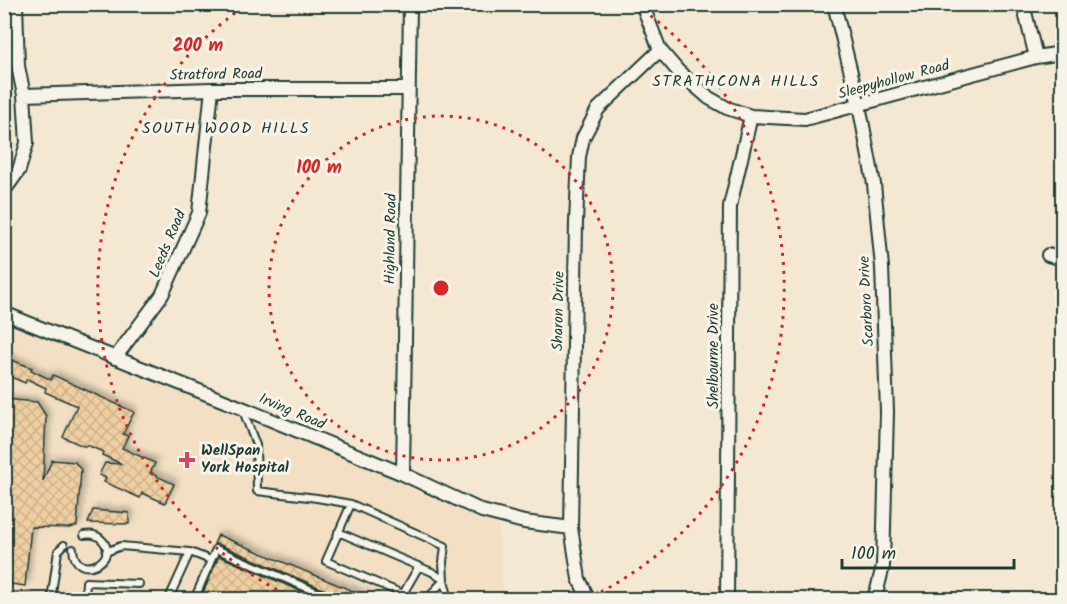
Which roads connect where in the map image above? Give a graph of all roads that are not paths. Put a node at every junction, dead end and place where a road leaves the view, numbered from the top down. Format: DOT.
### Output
graph roads {
  1 [pos="16,4"];
  2 [pos="410,4"];
  3 [pos="642,4"];
  4 [pos="834,4"];
  5 [pos="1023,4"];
  6 [pos="660,50"];
  7 [pos="1062,53"];
  8 [pos="1036,57"];
  9 [pos="212,89"];
  10 [pos="409,89"];
  11 [pos="24,95"];
  12 [pos="859,105"];
  13 [pos="751,116"];
  14 [pos="4,191"];
  15 [pos="1048,255"];
  16 [pos="1062,259"];
  17 [pos="4,313"];
  18 [pos="115,358"];
  19 [pos="242,408"];
  20 [pos="403,474"];
  21 [pos="351,504"];
  22 [pos="571,528"];
  23 [pos="338,532"];
  24 [pos="84,535"];
  25 [pos="64,545"];
  26 [pos="73,549"];
  27 [pos="106,552"];
  28 [pos="190,552"];
  29 [pos="208,559"];
  30 [pos="419,566"];
  31 [pos="444,580"];
  32 [pos="139,584"];
  33 [pos="6,598"];
  34 [pos="169,598"];
  35 [pos="35,600"];
  36 [pos="51,600"];
  37 [pos="85,600"];
  38 [pos="180,600"];
  39 [pos="194,600"];
  40 [pos="335,600"];
  41 [pos="430,600"];
  42 [pos="449,600"];
  43 [pos="589,600"];
  44 [pos="727,600"];
  45 [pos="872,600"];
  1 -- 11 [label="street"];
  2 -- 10 [label="street, Highland Road"];
  3 -- 6 [label="street, Sleepyhollow Road"];
  4 -- 12 [label="street, Scarboro Drive"];
  5 -- 8 [label="street"];
  6 -- 13 [label="street, Sleepyhollow Road"];
  6 -- 22 [label="street, Sharon Drive"];
  7 -- 8 [label="street, Sleepyhollow Road"];
  8 -- 12 [label="street, Sleepyhollow Road"];
  9 -- 10 [label="street, Stratford Road"];
  9 -- 11 [label="street, Stratford Road"];
  9 -- 18 [label="street, Leeds Road"];
  10 -- 20 [label="street, Highland Road"];
  11 -- 14 [label="street"];
  12 -- 13 [label="street, Sleepyhollow Road"];
  12 -- 45 [label="street, Scarboro Drive"];
  13 -- 44 [label="street, Shelbourne Drive"];
  15 -- 16 [label="street"];
  17 -- 18 [label="street, Irving Road"];
  18 -- 19 [label="street, Irving Road"];
  19 -- 20 [label="street, Irving Road"];
  19 -- 21 [label="lane"];
  20 -- 22 [label="street, Irving Road"];
  21 -- 23 [label="lane"];
  21 -- 31 [label="lane"];
  22 -- 43 [label="street, Sharon Drive"];
  23 -- 30 [label="lane"];
  23 -- 30 [label="lane"];
  24 -- 27 [label="lane"];
  25 -- 36 [label="lane"];
  26 -- 27 [label="lane"];
  27 -- 28 [label="lane"];
  28 -- 29 [label="lane"];
  28 -- 34 [label="lane"];
  30 -- 31 [label="lane"];
  31 -- 41 [label="lane"];
  31 -- 42 [label="lane"];
  32 -- 37 [label="lane"];
  33 -- 35 [label="lane"];
  34 -- 38 [label="lane"];
  39 -- 40 [label="lane"];
}
